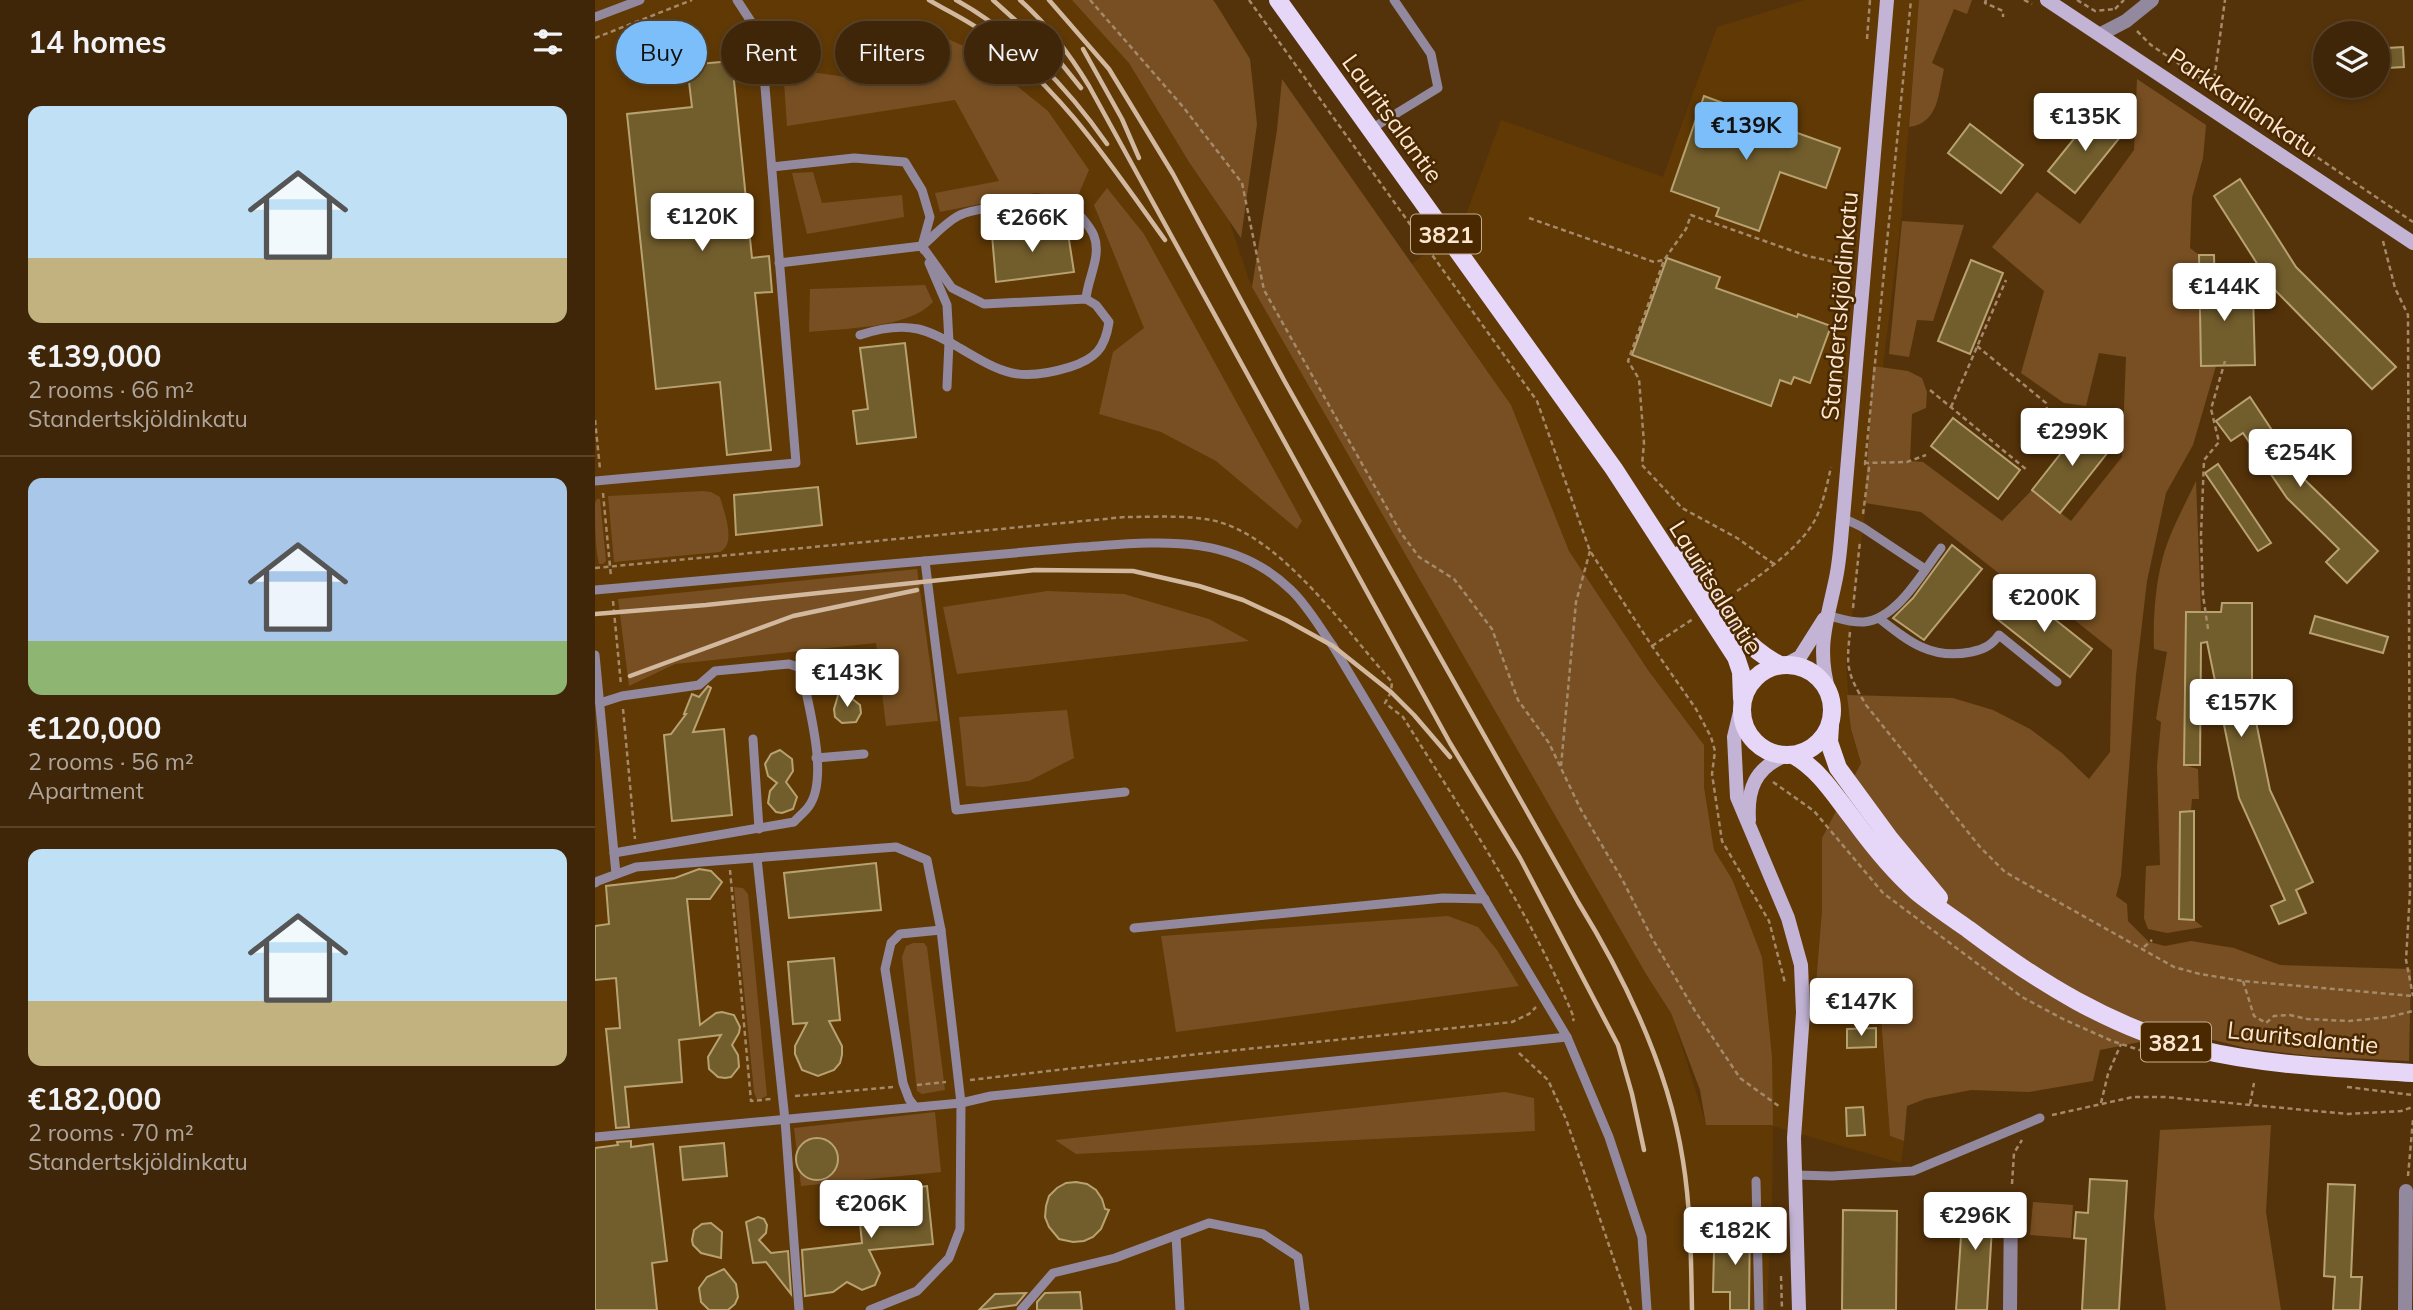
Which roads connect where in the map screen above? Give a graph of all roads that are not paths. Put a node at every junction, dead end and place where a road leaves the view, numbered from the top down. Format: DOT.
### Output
graph roads {
  1 [pos="640,0"];
  2 [pos="737,0"];
  3 [pos="1278,0"];
  4 [pos="1394,0"];
  5 [pos="1887,0"];
  6 [pos="2047,0"];
  7 [pos="2152,0"];
  8 [pos="595,17"];
  9 [pos="2101,34"];
  10 [pos="1371,128"];
  11 [pos="772,167"];
  12 [pos="2413,243"];
  13 [pos="922,246"];
  14 [pos="779,263"];
  15 [pos="1086,299"];
  16 [pos="860,335"];
  17 [pos="949,342"];
  18 [pos="947,387"];
  19 [pos="1613,469"];
  20 [pos="598,480"];
  21 [pos="1843,518"];
  22 [pos="1941,548"];
  23 [pos="925,561"];
  24 [pos="1925,569"];
  25 [pos="595,590"];
  26 [pos="1826,615"];
  27 [pos="1880,619"];
  28 [pos="595,655"];
  29 [pos="1783,665"];
  30 [pos="2057,682"];
  31 [pos="1829,692"];
  32 [pos="600,703"];
  33 [pos="1742,703"];
  34 [pos="1830,726"];
  35 [pos="753,739"];
  36 [pos="864,754"];
  37 [pos="1789,755"];
  38 [pos="816,758"];
  39 [pos="1125,792"];
  40 [pos="1750,828"];
  41 [pos="759,829"];
  42 [pos="614,853"];
  43 [pos="757,858"];
  44 [pos="616,874"];
  45 [pos="595,884"];
  46 [pos="1485,899"];
  47 [pos="1134,928"];
  48 [pos="1967,929"];
  49 [pos="941,930"];
  50 [pos="1567,1037"];
  51 [pos="2413,1073"];
  52 [pos="961,1103"];
  53 [pos="915,1107"];
  54 [pos="2041,1118"];
  55 [pos="785,1120"];
  56 [pos="595,1137"];
  57 [pos="1795,1175"];
  58 [pos="1756,1181"];
  59 [pos="2406,1191"];
  60 [pos="2011,1199"];
  61 [pos="1176,1235"];
  62 [pos="799,1310"];
  63 [pos="870,1310"];
  64 [pos="1021,1310"];
  65 [pos="1181,1310"];
  66 [pos="1305,1310"];
  67 [pos="1647,1310"];
  68 [pos="1759,1310"];
  69 [pos="1799,1310"];
  70 [pos="2010,1310"];
  71 [pos="2405,1310"];
  1 -- 8 [label="lane"];
  2 -- 11 [label="lane"];
  3 -- 10 [label="main road, Lauritsalantie / 3821"];
  4 -- 10 [label="lane"];
  5 -- 21 [label="street, Standertskjöldinkatu"];
  6 -- 9 [label="street, Parkkarilankatu"];
  7 -- 9 [label="street"];
  9 -- 12 [label="street, Parkkarilankatu"];
  10 -- 19 [label="main road, Lauritsalantie / 3821"];
  11 -- 13 [label="lane"];
  11 -- 14 [label="lane"];
  13 -- 14 [label="lane"];
  13 -- 15 [label="lane"];
  13 -- 15 [label="lane"];
  13 -- 17 [label="lane"];
  14 -- 20 [label="lane"];
  15 -- 17 [label="lane"];
  16 -- 17 [label="lane"];
  17 -- 18 [label="lane"];
  19 -- 29 [label="main road, Lauritsalantie / 3821"];
  19 -- 33 [label="main road, Lauritsalantie / 3821"];
  21 -- 24 [label="lane"];
  21 -- 26 [label="street, Standertskjöldinkatu"];
  22 -- 24 [label="lane"];
  23 -- 25 [label="lane"];
  23 -- 39 [label="lane"];
  23 -- 46 [label="lane"];
  24 -- 27 [label="lane"];
  26 -- 27 [label="lane"];
  26 -- 29 [label="street, Standertskjöldinkatu"];
  26 -- 31 [label="street, Standertskjöldinkatu"];
  27 -- 30 [label="lane"];
  28 -- 32 [label="lane"];
  29 -- 31 [label="main road"];
  29 -- 33 [label="main road"];
  31 -- 34 [label="main road"];
  32 -- 38 [label="lane"];
  32 -- 42 [label="lane"];
  33 -- 37 [label="main road"];
  33 -- 40 [label="street"];
  34 -- 37 [label="main road"];
  34 -- 48 [label="main road, Lauritsalantie / 3821"];
  35 -- 41 [label="lane"];
  36 -- 38 [label="lane"];
  37 -- 40 [label="street"];
  37 -- 48 [label="main road, Lauritsalantie / 3821"];
  38 -- 41 [label="lane"];
  40 -- 57 [label="street"];
  41 -- 42 [label="lane"];
  42 -- 44 [label="lane"];
  43 -- 44 [label="lane"];
  43 -- 49 [label="lane"];
  43 -- 55 [label="lane"];
  44 -- 45 [label="lane"];
  46 -- 47 [label="lane"];
  46 -- 50 [label="lane"];
  48 -- 51 [label="main road, Lauritsalantie / 3821"];
  49 -- 52 [label="lane"];
  49 -- 53 [label="lane"];
  50 -- 52 [label="lane"];
  50 -- 67 [label="lane"];
  52 -- 53 [label="lane"];
  52 -- 63 [label="lane"];
  53 -- 55 [label="lane"];
  54 -- 57 [label="lane"];
  55 -- 56 [label="lane"];
  55 -- 62 [label="lane"];
  57 -- 69 [label="street"];
  58 -- 68 [label="lane"];
  59 -- 71 [label="street"];
  60 -- 70 [label="street"];
  61 -- 64 [label="lane"];
  61 -- 65 [label="lane"];
  61 -- 66 [label="lane"];
}
